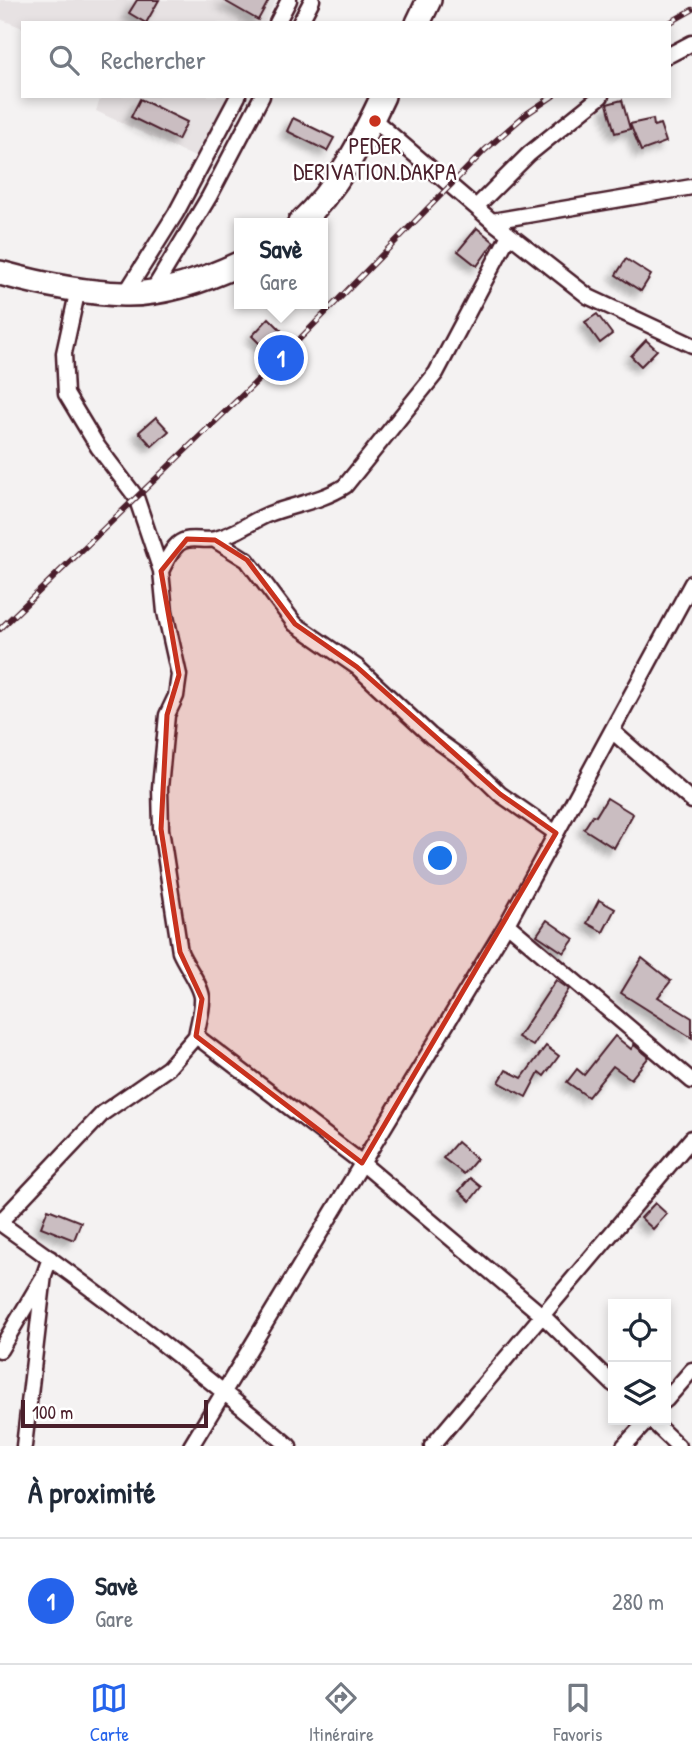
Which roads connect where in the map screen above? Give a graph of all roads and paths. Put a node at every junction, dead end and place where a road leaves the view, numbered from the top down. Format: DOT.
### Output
graph roads {
  1 [pos="289,0"];
  2 [pos="312,0"];
  3 [pos="429,0"];
  4 [pos="278,21"];
  5 [pos="301,21"];
  6 [pos="419,21"];
  7 [pos="692,43"];
  8 [pos="671,54"];
  9 [pos="237,98"];
  10 [pos="261,98"];
  11 [pos="382,98"];
  12 [pos="599,98"];
  13 [pos="373,119"];
  14 [pos="692,187"];
  15 [pos="476,207"];
  16 [pos="304,218"];
  17 [pos="492,221"];
  18 [pos="509,235"];
  19 [pos="234,266"];
  20 [pos="0,273"];
  21 [pos="78,289"];
  22 [pos="153,290"];
  23 [pos="125,295"];
  24 [pos="692,345"];
  25 [pos="215,540"];
  26 [pos="161,572"];
  27 [pos="692,583"];
  28 [pos="612,731"];
  29 [pos="692,801"];
  30 [pos="556,833"];
  31 [pos="507,924"];
  32 [pos="196,1036"];
  33 [pos="692,1081"];
  34 [pos="692,1138"];
  35 [pos="362,1163"];
  36 [pos="0,1223"];
  37 [pos="50,1258"];
  38 [pos="44,1275"];
  39 [pos="543,1316"];
  40 [pos="0,1350"];
  41 [pos="692,1370"];
  42 [pos="608,1379"];
  43 [pos="223,1391"];
  44 [pos="671,1394"];
  45 [pos="644,1425"];
  46 [pos="655,1425"];
  47 [pos="24,1446"];
  48 [pos="191,1446"];
  49 [pos="289,1446"];
  50 [pos="432,1446"];
  51 [pos="624,1446"];
  52 [pos="678,1446"];
  1 -- 4 [label="street"];
  2 -- 5 [label="street"];
  3 -- 6 [label="main road"];
  7 -- 8 [label="street"];
  9 -- 23 [label="street"];
  10 -- 22 [label="street"];
  11 -- 13 [label="main road"];
  12 -- 15 [label="street"];
  13 -- 15 [label="street"];
  13 -- 16 [label="main road"];
  14 -- 17 [label="street"];
  15 -- 17 [label="street"];
  17 -- 18 [label="street"];
  18 -- 24 [label="street"];
  18 -- 25 [label="street"];
  19 -- 22 [label="main road"];
  20 -- 21 [label="main road"];
  21 -- 23 [label="main road"];
  21 -- 26 [label="street"];
  22 -- 23 [label="main road"];
  25 -- 26 [label="street"];
  25 -- 30 [label="street"];
  26 -- 32 [label="street"];
  27 -- 28 [label="street"];
  28 -- 29 [label="street"];
  28 -- 30 [label="street"];
  30 -- 31 [label="street"];
  31 -- 33 [label="street"];
  31 -- 35 [label="street"];
  32 -- 35 [label="street"];
  32 -- 36 [label="street"];
  34 -- 39 [label="street"];
  35 -- 39 [label="street"];
  35 -- 43 [label="street"];
  36 -- 37 [label="street"];
  37 -- 38 [label="street"];
  37 -- 43 [label="street"];
  38 -- 40 [label="street"];
  38 -- 47 [label="street"];
  39 -- 42 [label="street"];
  39 -- 50 [label="street"];
  41 -- 44 [label="street"];
  43 -- 48 [label="street"];
  43 -- 49 [label="street"];
  45 -- 51 [label="street"];
  46 -- 52 [label="street"];
}
